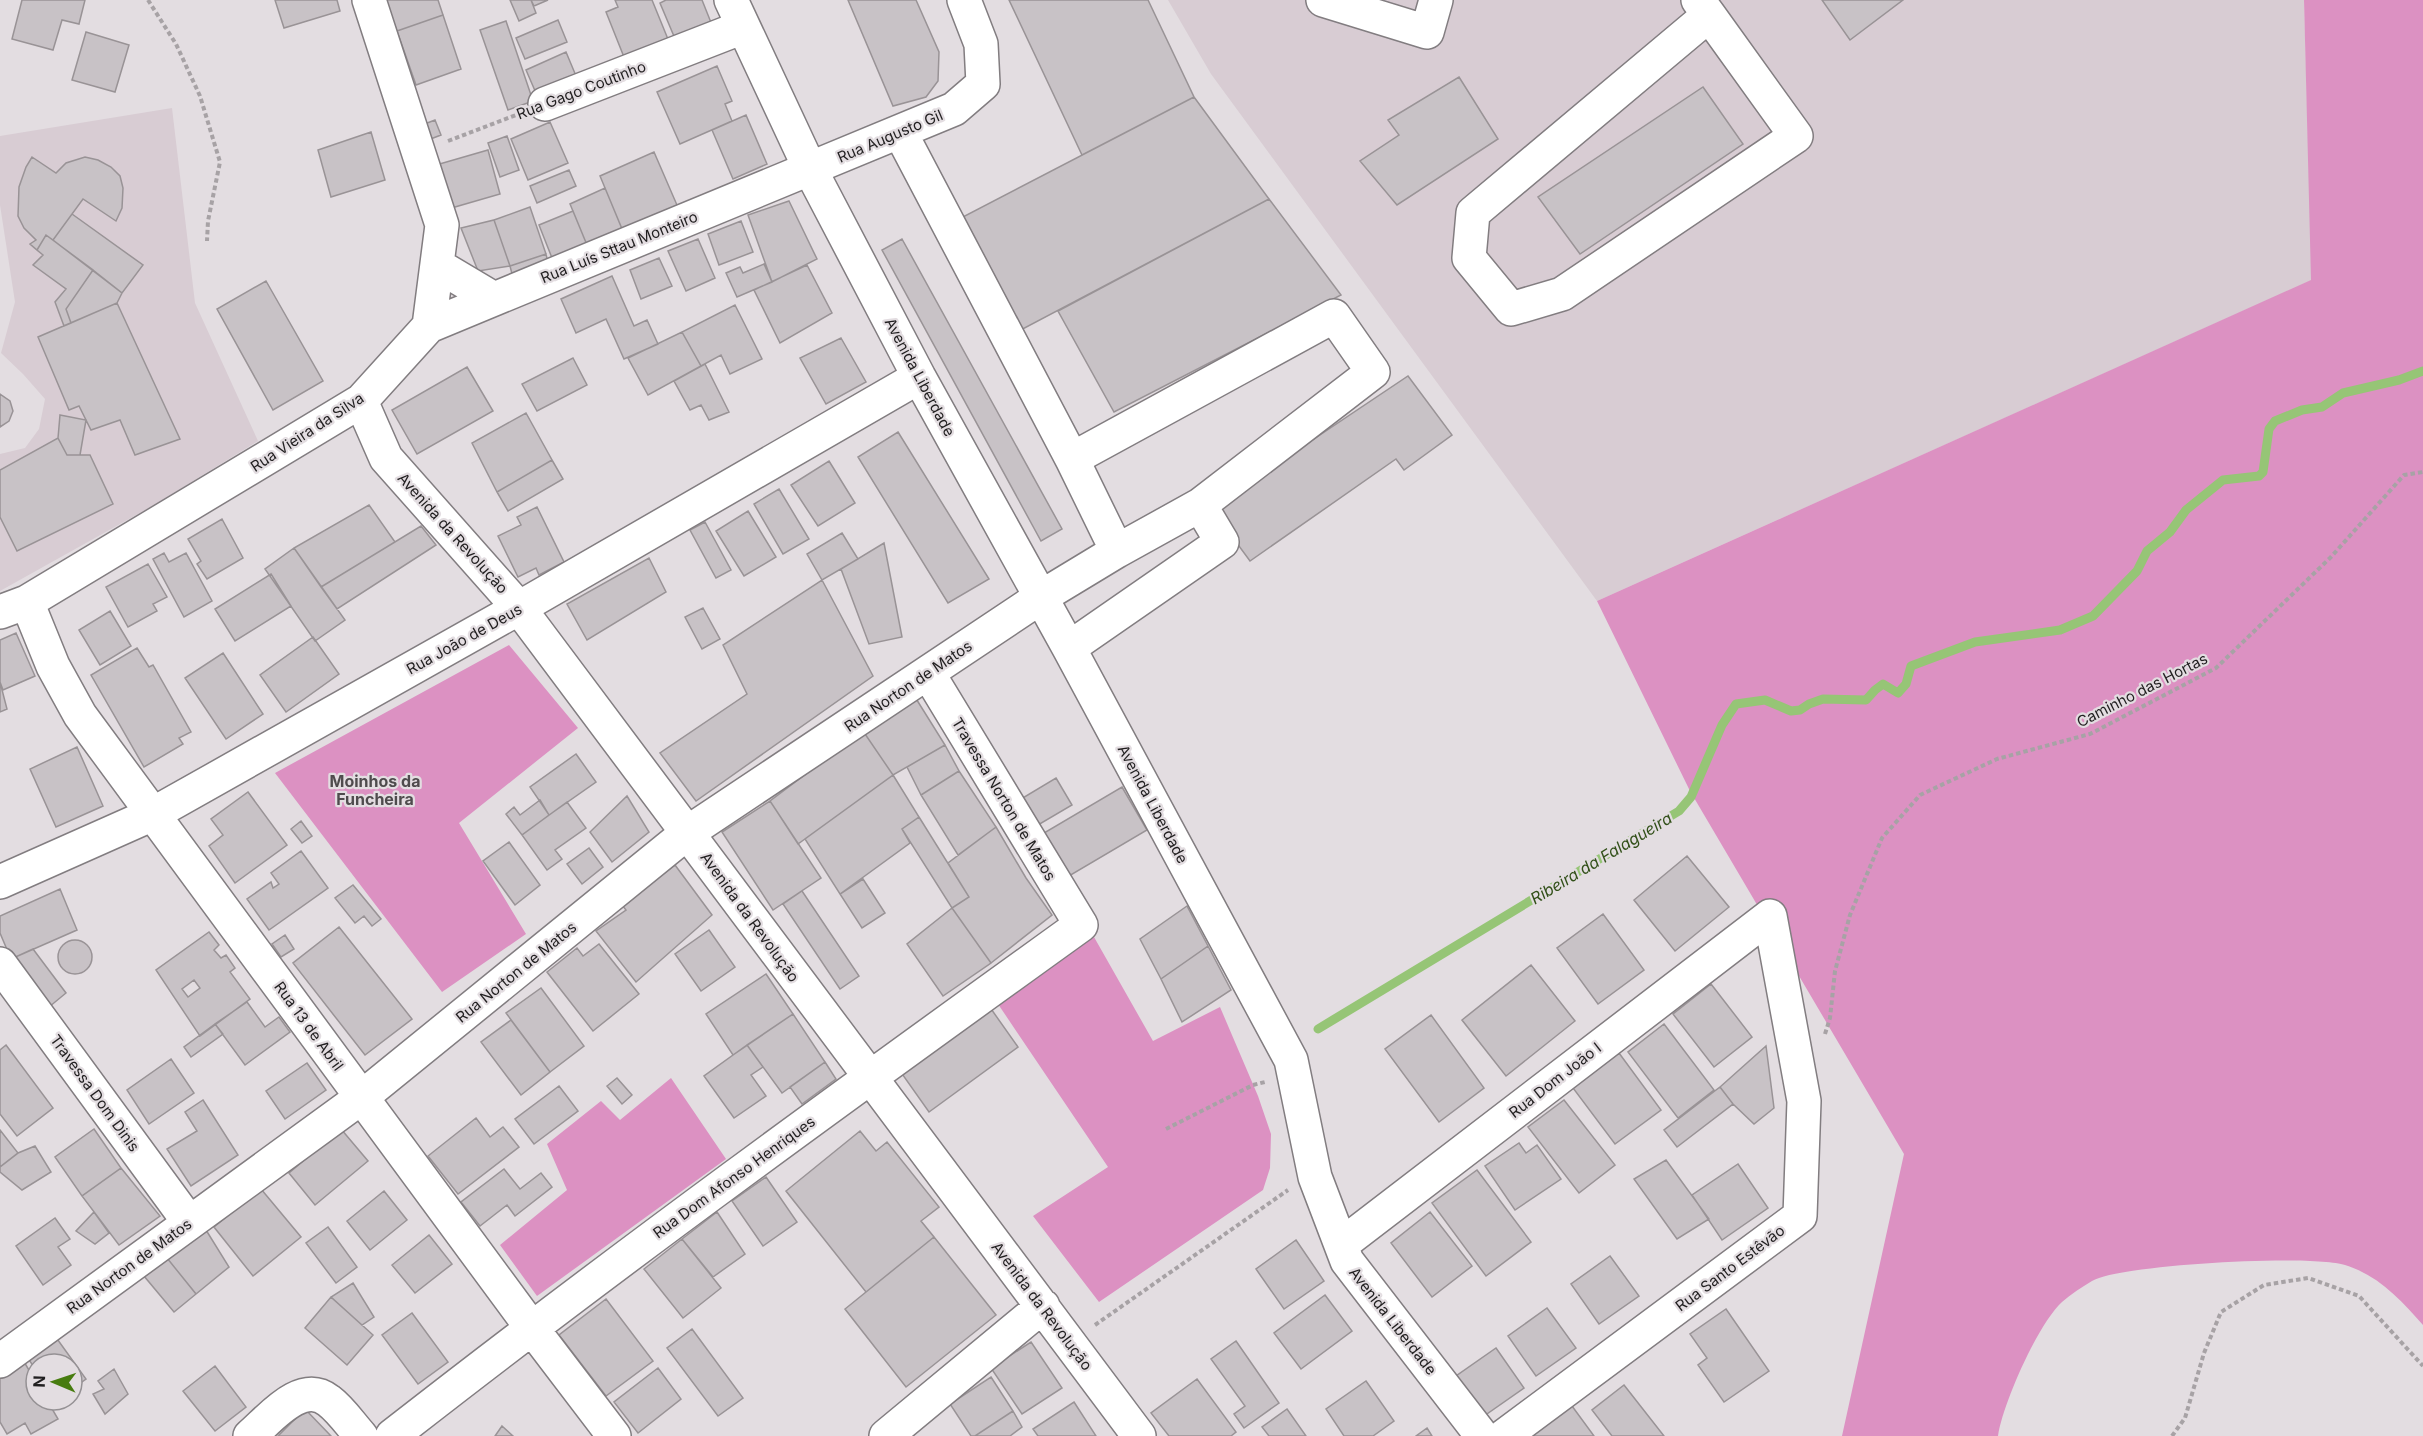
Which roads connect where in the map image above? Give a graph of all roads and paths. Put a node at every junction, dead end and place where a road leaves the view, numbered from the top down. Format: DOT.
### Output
graph roads {
  1 [pos="148,0"];
  2 [pos="369,0"];
  3 [pos="964,0"];
  4 [pos="1323,0"];
  5 [pos="1436,0"];
  6 [pos="1704,7"];
  7 [pos="737,14"];
  8 [pos="545,104"];
  9 [pos="900,132"];
  10 [pos="419,152"];
  11 [pos="810,169"];
  12 [pos="207,241"];
  13 [pos="437,265"];
  14 [pos="494,299"];
  15 [pos="429,326"];
  16 [pos="919,377"];
  17 [pos="361,400"];
  18 [pos="1072,459"];
  19 [pos="2423,471"];
  20 [pos="1200,505"];
  21 [pos="1117,551"];
  22 [pos="1041,597"];
  23 [pos="13,607"];
  24 [pos="519,608"];
  25 [pos="1069,648"];
  26 [pos="928,673"];
  27 [pos="153,814"];
  28 [pos="687,833"];
  29 [pos="0,882"];
  30 [pos="1770,916"];
  31 [pos="1081,925"];
  32 [pos="0,964"];
  33 [pos="1824,1038"];
  34 [pos="1294,1074"];
  35 [pos="869,1078"];
  36 [pos="362,1097"];
  37 [pos="1166,1130"];
  38 [pos="1315,1177"];
  39 [pos="189,1222"];
  40 [pos="1341,1245"];
  41 [pos="1043,1306"];
  42 [pos="531,1327"];
  43 [pos="1070,1343"];
  44 [pos="0,1361"];
  45 [pos="2423,1366"];
  46 [pos="250,1436"];
  47 [pos="361,1436"];
  48 [pos="392,1436"];
  49 [pos="614,1436"];
  50 [pos="886,1436"];
  51 [pos="1139,1436"];
  52 [pos="1482,1436"];
  53 [pos="1504,1436"];
  54 [pos="2172,1436"];
  1 -- 12 [label="path"];
  2 -- 10 [label="street"];
  3 -- 9 [label="street, Rua Augusto Gil"];
  4 -- 5 [label="street"];
  6 -- 6 [label="street"];
  7 -- 8 [label="street, Rua Gago Coutinho"];
  7 -- 11 [label="street, Avenida Liberdade"];
  8 -- 10 [label="path, Rua Gago Coutinho"];
  9 -- 11 [label="street, Rua Augusto Gil"];
  9 -- 18 [label="street"];
  10 -- 13 [label="street"];
  11 -- 14 [label="street, Rua Luís Sttau Monteiro"];
  11 -- 16 [label="street, Avenida Liberdade"];
  13 -- 14 [label="street"];
  13 -- 15 [label="street"];
  14 -- 15 [label="street, Rua Luís Sttau Monteiro"];
  15 -- 17 [label="street, Rua Vieira da Silva"];
  16 -- 22 [label="street, Avenida Liberdade"];
  16 -- 24 [label="street, Rua João de Deus"];
  17 -- 23 [label="street, Rua Vieira da Silva"];
  17 -- 24 [label="street, Avenida da Revolução"];
  18 -- 20 [label="street, Rua Norton de Matos"];
  18 -- 21 [label="street"];
  19 -- 33 [label="path, Caminho das Hortas"];
  20 -- 21 [label="street, Rua Norton de Matos"];
  20 -- 25 [label="street"];
  21 -- 22 [label="street, Rua Norton de Matos"];
  22 -- 25 [label="street, Avenida Liberdade"];
  22 -- 26 [label="street, Rua Norton de Matos"];
  23 -- 27 [label="street, Rua 13 de Abril"];
  24 -- 27 [label="street, Rua João de Deus"];
  24 -- 28 [label="street, Avenida da Revolução"];
  25 -- 34 [label="street, Avenida Liberdade"];
  26 -- 28 [label="street, Rua Norton de Matos"];
  26 -- 31 [label="street, Travessa Norton de Matos"];
  27 -- 29 [label="street, Rua João de Deus"];
  27 -- 36 [label="street, Rua 13 de Abril"];
  28 -- 35 [label="street, Avenida da Revolução"];
  28 -- 36 [label="street, Rua Norton de Matos"];
  30 -- 40 [label="street, Rua Dom João I"];
  30 -- 53 [label="street, Rua Santo Estêvão"];
  31 -- 35 [label="street, Rua Dom Afonso Henriques"];
  32 -- 39 [label="street, Travessa Dom Dinis"];
  34 -- 37 [label="path"];
  34 -- 38 [label="street, Avenida Liberdade"];
  35 -- 41 [label="street, Avenida da Revolução"];
  35 -- 42 [label="street, Rua Dom Afonso Henriques"];
  36 -- 39 [label="street, Rua Norton de Matos"];
  36 -- 42 [label="street, Rua 13 de Abril"];
  38 -- 40 [label="street, Avenida Liberdade"];
  38 -- 43 [label="path"];
  39 -- 44 [label="street, Rua Norton de Matos"];
  40 -- 52 [label="street, Avenida Liberdade"];
  41 -- 43 [label="street, Avenida da Revolução"];
  41 -- 50 [label="street"];
  42 -- 48 [label="street, Rua Dom Afonso Henriques"];
  42 -- 49 [label="street, Rua 13 de Abril"];
  43 -- 51 [label="street, Avenida da Revolução"];
  45 -- 54 [label="path"];
  46 -- 47 [label="street"];
}
